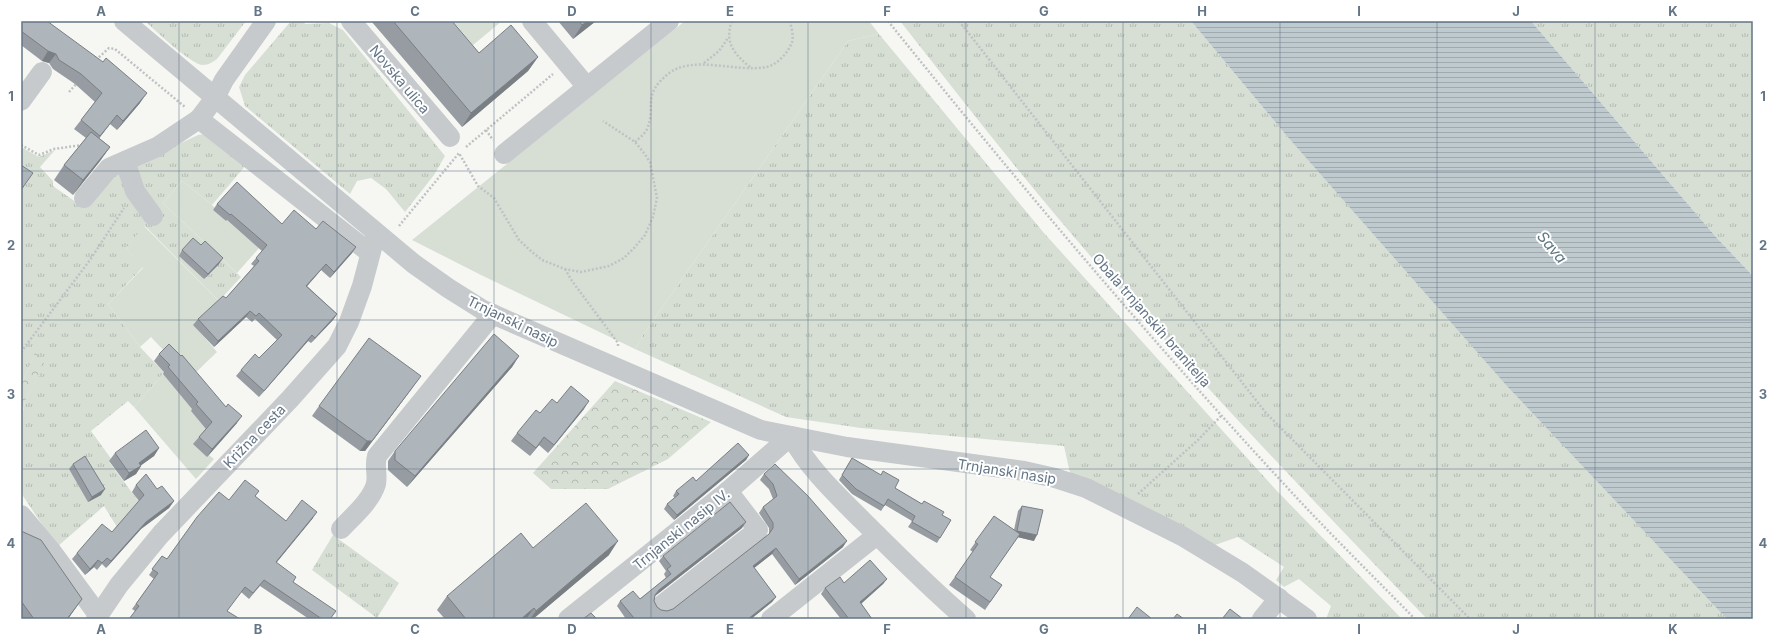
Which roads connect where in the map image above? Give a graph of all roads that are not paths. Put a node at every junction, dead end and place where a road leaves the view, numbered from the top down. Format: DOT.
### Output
graph roads {
  1 [pos="124,21"];
  2 [pos="266,21"];
  3 [pos="351,21"];
  4 [pos="532,21"];
  5 [pos="668,21"];
  6 [pos="42,72"];
  7 [pos="587,87"];
  8 [pos="215,98"];
  9 [pos="21,101"];
  10 [pos="199,120"];
  11 [pos="454,145"];
  12 [pos="504,154"];
  13 [pos="125,161"];
  14 [pos="84,198"];
  15 [pos="153,216"];
  16 [pos="376,233"];
  17 [pos="370,253"];
  18 [pos="493,314"];
  19 [pos="791,436"];
  20 [pos="728,491"];
  21 [pos="21,516"];
  22 [pos="341,529"];
  23 [pos="877,535"];
  24 [pos="1279,598"];
  25 [pos="662,605"];
  26 [pos="98,617"];
  27 [pos="568,619"];
  28 [pos="771,619"];
  29 [pos="966,619"];
  30 [pos="1262,619"];
  31 [pos="1307,619"];
  1 -- 8 [label="street, Trnjanski nasip"];
  2 -- 8 [label="street"];
  3 -- 11 [label="street, Novska ulica"];
  4 -- 7 [label="street"];
  5 -- 7 [label="street"];
  6 -- 9 [label="street"];
  7 -- 12 [label="street"];
  8 -- 10 [label="street"];
  8 -- 16 [label="street, Trnjanski nasip"];
  10 -- 13 [label="street"];
  10 -- 17 [label="street"];
  13 -- 14 [label="street"];
  13 -- 15 [label="street"];
  16 -- 17 [label="street, Križna cesta"];
  16 -- 18 [label="street, Trnjanski nasip"];
  17 -- 26 [label="street, Križna cesta"];
  18 -- 19 [label="street, Trnjanski nasip"];
  18 -- 22 [label="street"];
  19 -- 20 [label="street, Trnjanski nasip IV."];
  19 -- 23 [label="street"];
  19 -- 24 [label="street, Trnjanski nasip"];
  20 -- 25 [label="street"];
  20 -- 27 [label="street, Trnjanski nasip IV."];
  21 -- 26 [label="street"];
  23 -- 28 [label="street"];
  23 -- 29 [label="street"];
  24 -- 30 [label="street"];
  24 -- 31 [label="street, Trnjanski nasip"];
}
